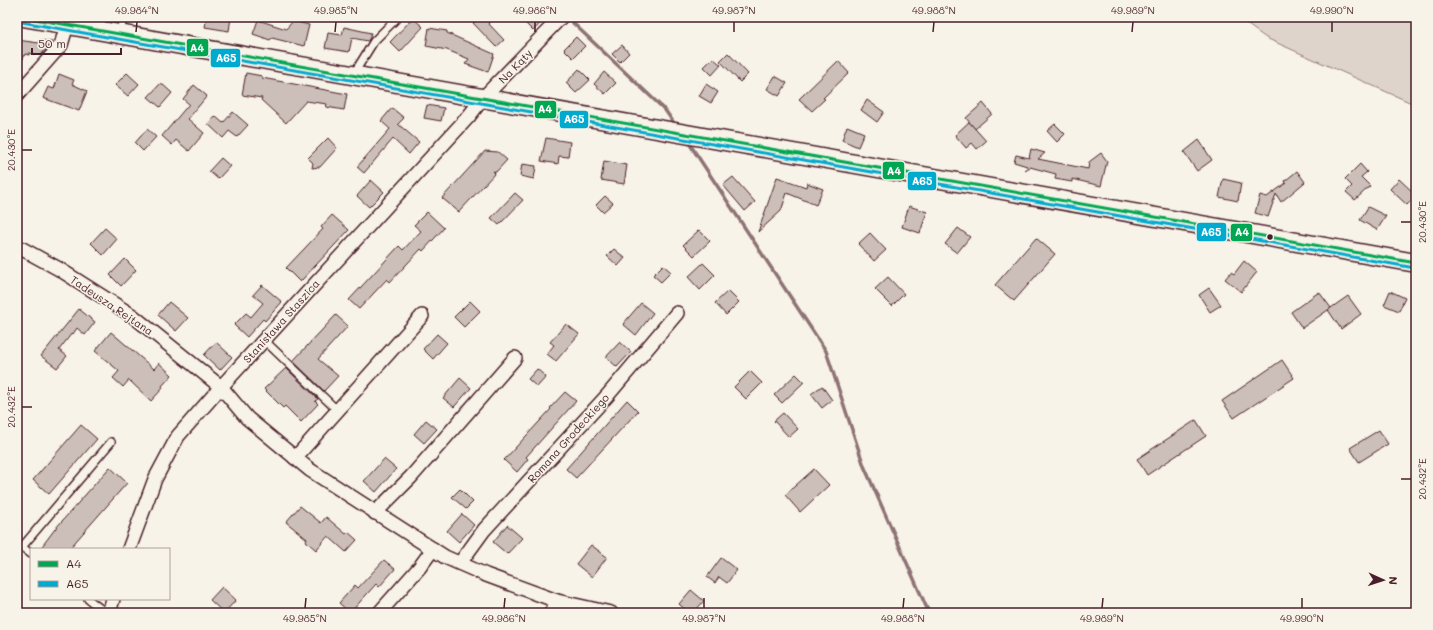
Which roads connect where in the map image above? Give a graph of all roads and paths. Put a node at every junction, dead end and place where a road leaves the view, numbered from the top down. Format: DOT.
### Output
graph roads {
  1 [pos="23,17"];
  2 [pos="124,17"];
  3 [pos="398,17"];
  4 [pos="561,17"];
  5 [pos="44,19"];
  6 [pos="67,25"];
  7 [pos="120,34"];
  8 [pos="352,75"];
  9 [pos="17,95"];
  10 [pos="483,98"];
  11 [pos="470,116"];
  12 [pos="17,246"];
  13 [pos="1416,263"];
  14 [pos="677,313"];
  15 [pos="422,316"];
  16 [pos="264,340"];
  17 [pos="515,358"];
  18 [pos="221,387"];
  19 [pos="338,411"];
  20 [pos="111,442"];
  21 [pos="295,458"];
  22 [pos="375,513"];
  23 [pos="129,548"];
  24 [pos="433,549"];
  25 [pos="30,553"];
  26 [pos="460,564"];
  27 [pos="89,600"];
  28 [pos="113,600"];
  29 [pos="554,607"];
  30 [pos="107,613"];
  31 [pos="379,613"];
  32 [pos="611,613"];
  1 -- 5 [label="main road"];
  2 -- 7 [label="lane"];
  3 -- 8 [label="lane"];
  4 -- 10 [label="street, Na Kąty"];
  5 -- 6 [label="main road"];
  6 -- 7 [label="main road"];
  6 -- 9 [label="street"];
  7 -- 8 [label="main road"];
  8 -- 10 [label="main road"];
  10 -- 11 [label="street, Na Kąty"];
  10 -- 13 [label="main road"];
  11 -- 16 [label="street, Stanisława Staszica"];
  12 -- 18 [label="street, Tadeusza Rejtana"];
  14 -- 26 [label="street, Romana Grodeckiego"];
  15 -- 19 [label="street"];
  16 -- 18 [label="street, Stanisława Staszica"];
  16 -- 19 [label="lane"];
  17 -- 22 [label="street"];
  18 -- 21 [label="street"];
  18 -- 23 [label="street, Stanisława Staszica"];
  19 -- 21 [label="street"];
  20 -- 25 [label="lane"];
  21 -- 22 [label="street"];
  22 -- 24 [label="street"];
  24 -- 26 [label="street"];
  24 -- 31 [label="street"];
  26 -- 29 [label="street"];
  27 -- 30 [label="lane"];
  28 -- 30 [label="street"];
  29 -- 32 [label="street"];
}
